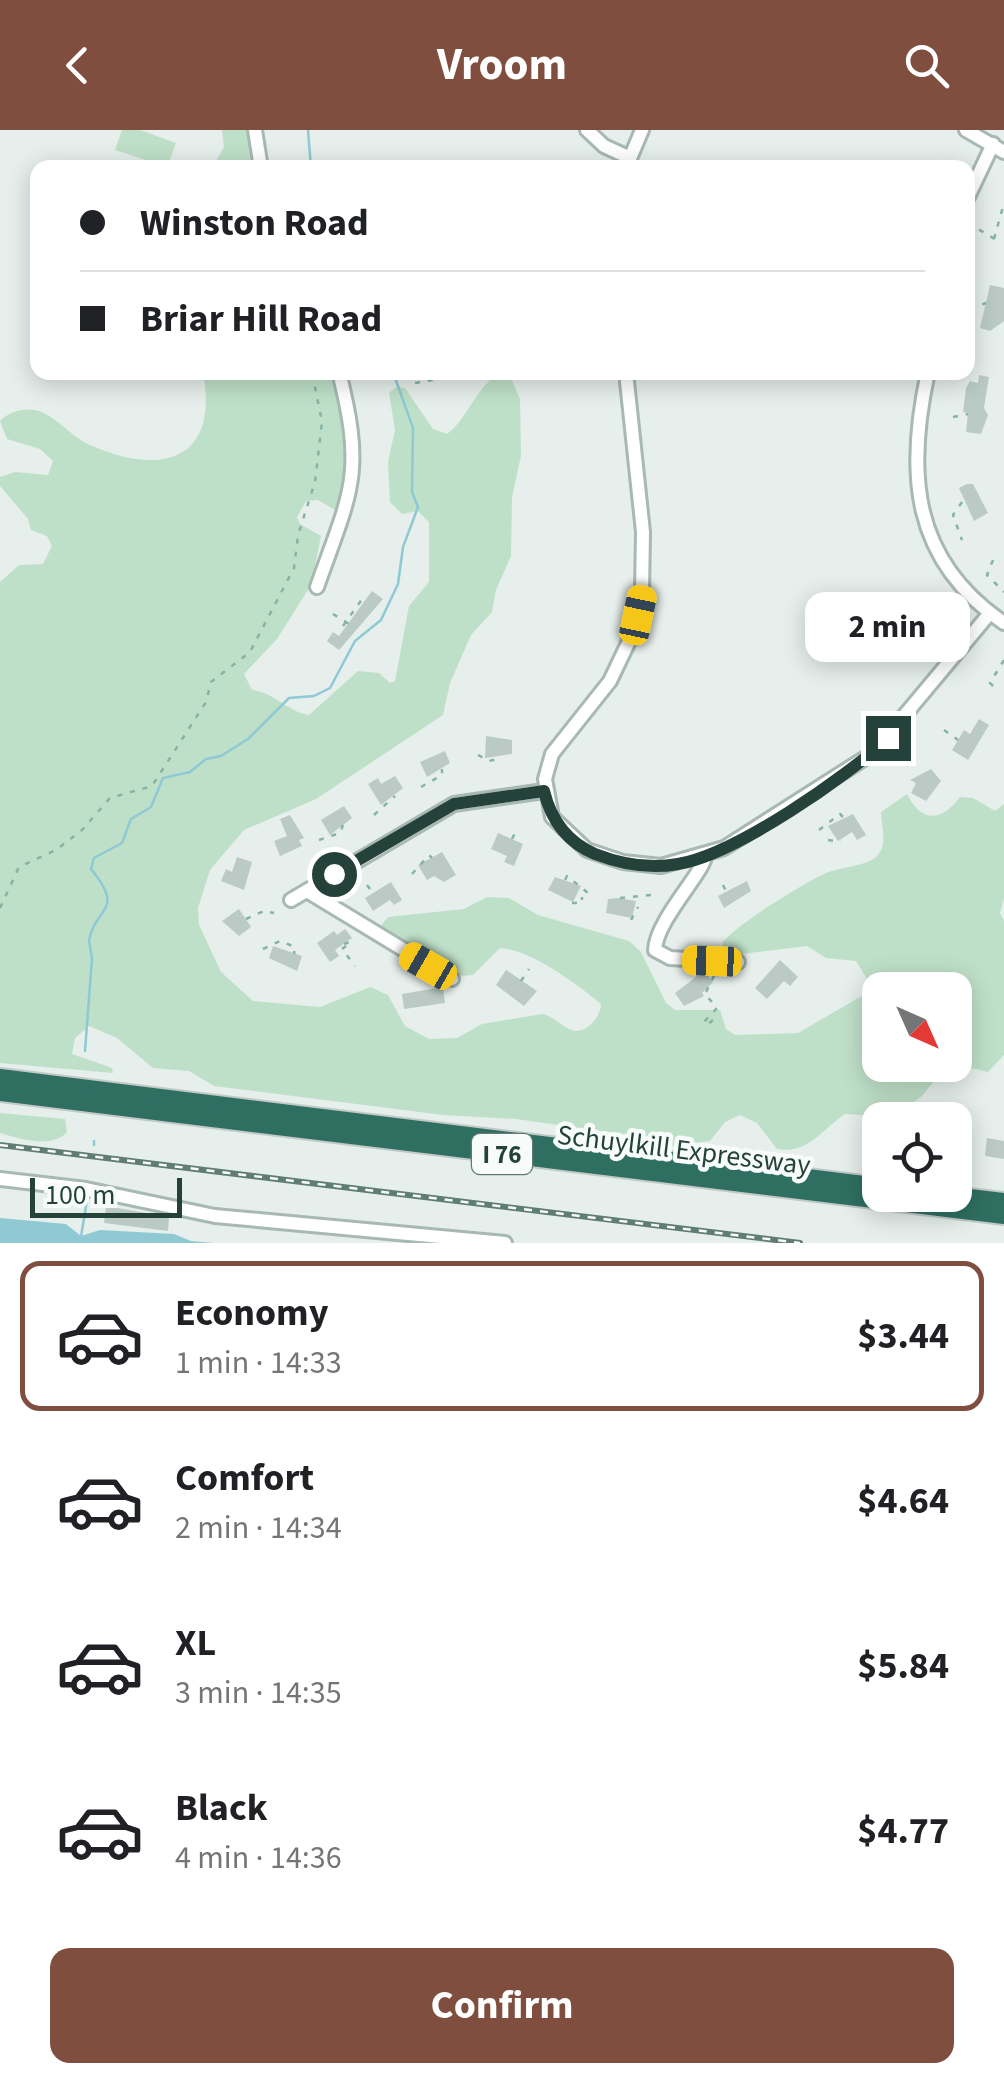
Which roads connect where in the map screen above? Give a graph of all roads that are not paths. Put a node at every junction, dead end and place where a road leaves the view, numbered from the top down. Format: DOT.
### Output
graph roads {
  1 [pos="255,130"];
  2 [pos="587,130"];
  3 [pos="642,130"];
  4 [pos="966,130"];
  5 [pos="998,148"];
  6 [pos="261,160"];
  7 [pos="624,160"];
  8 [pos="628,160"];
  9 [pos="975,186"];
  10 [pos="341,380"];
  11 [pos="627,380"];
  12 [pos="926,380"];
  13 [pos="317,588"];
  14 [pos="990,613"];
  15 [pos="1004,623"];
  16 [pos="544,791"];
  17 [pos="705,856"];
  18 [pos="307,891"];
  19 [pos="291,900"];
  20 [pos="738,962"];
  21 [pos="452,979"];
  22 [pos="0,1078"];
  23 [pos="0,1092"];
  24 [pos="0,1179"];
  25 [pos="862,1185"];
  26 [pos="972,1198"];
  27 [pos="1004,1202"];
  28 [pos="1004,1216"];
  29 [pos="505,1243"];
  1 -- 6 [label="street"];
  2 -- 7 [label="street"];
  3 -- 8 [label="street"];
  4 -- 5 [label="street"];
  5 -- 9 [label="street"];
  10 -- 13 [label="street"];
  11 -- 16 [label="street"];
  12 -- 14 [label="street"];
  14 -- 15 [label="street"];
  14 -- 17 [label="street"];
  16 -- 17 [label="street"];
  16 -- 18 [label="street"];
  17 -- 20 [label="street"];
  18 -- 19 [label="street"];
  18 -- 21 [label="street"];
  22 -- 25 [label="highway, Schuylkill Expressway / I 76"];
  23 -- 28 [label="highway, Schuylkill Expressway / I 76"];
  24 -- 29 [label="street"];
  26 -- 27 [label="highway"];
}
